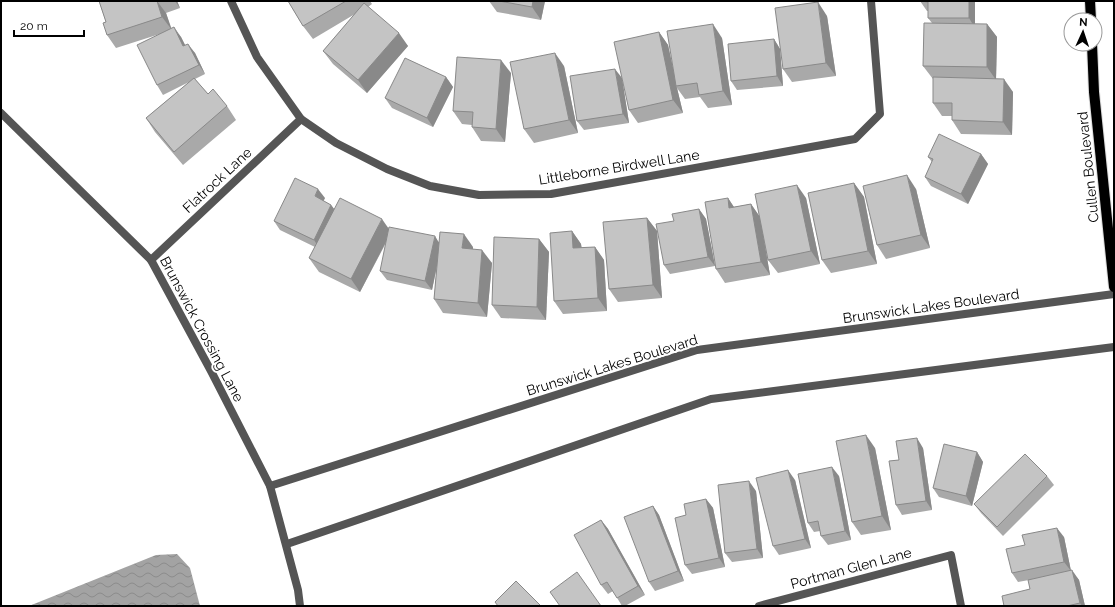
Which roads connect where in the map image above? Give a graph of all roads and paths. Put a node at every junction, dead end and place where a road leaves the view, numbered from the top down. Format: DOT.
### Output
graph roads {
  1 [pos="232,1"];
  2 [pos="871,1"];
  3 [pos="1090,1"];
  4 [pos="1091,12"];
  5 [pos="1092,52"];
  6 [pos="1,113"];
  7 [pos="301,119"];
  8 [pos="151,260"];
  9 [pos="1114,287"];
  10 [pos="1114,294"];
  11 [pos="1114,347"];
  12 [pos="270,486"];
  13 [pos="286,544"];
  14 [pos="300,606"];
  15 [pos="758,606"];
  16 [pos="961,606"];
  1 -- 7 [label="street, Littleborne Birdwell Lane"];
  2 -- 7 [label="street, Littleborne Birdwell Lane"];
  3 -- 4 [label="main road"];
  5 -- 9 [label="main road, Cullen Boulevard"];
  6 -- 8 [label="street, Brunswick Crossing Lane"];
  7 -- 8 [label="street, Flatrock Lane"];
  8 -- 12 [label="street, Brunswick Crossing Lane"];
  10 -- 12 [label="street, Brunswick Lakes Boulevard"];
  11 -- 13 [label="street"];
  12 -- 13 [label="street, Brunswick Crossing Lane"];
  13 -- 14 [label="street, Brunswick Crossing Lane"];
  15 -- 16 [label="street, Portman Glen Lane"];
}
